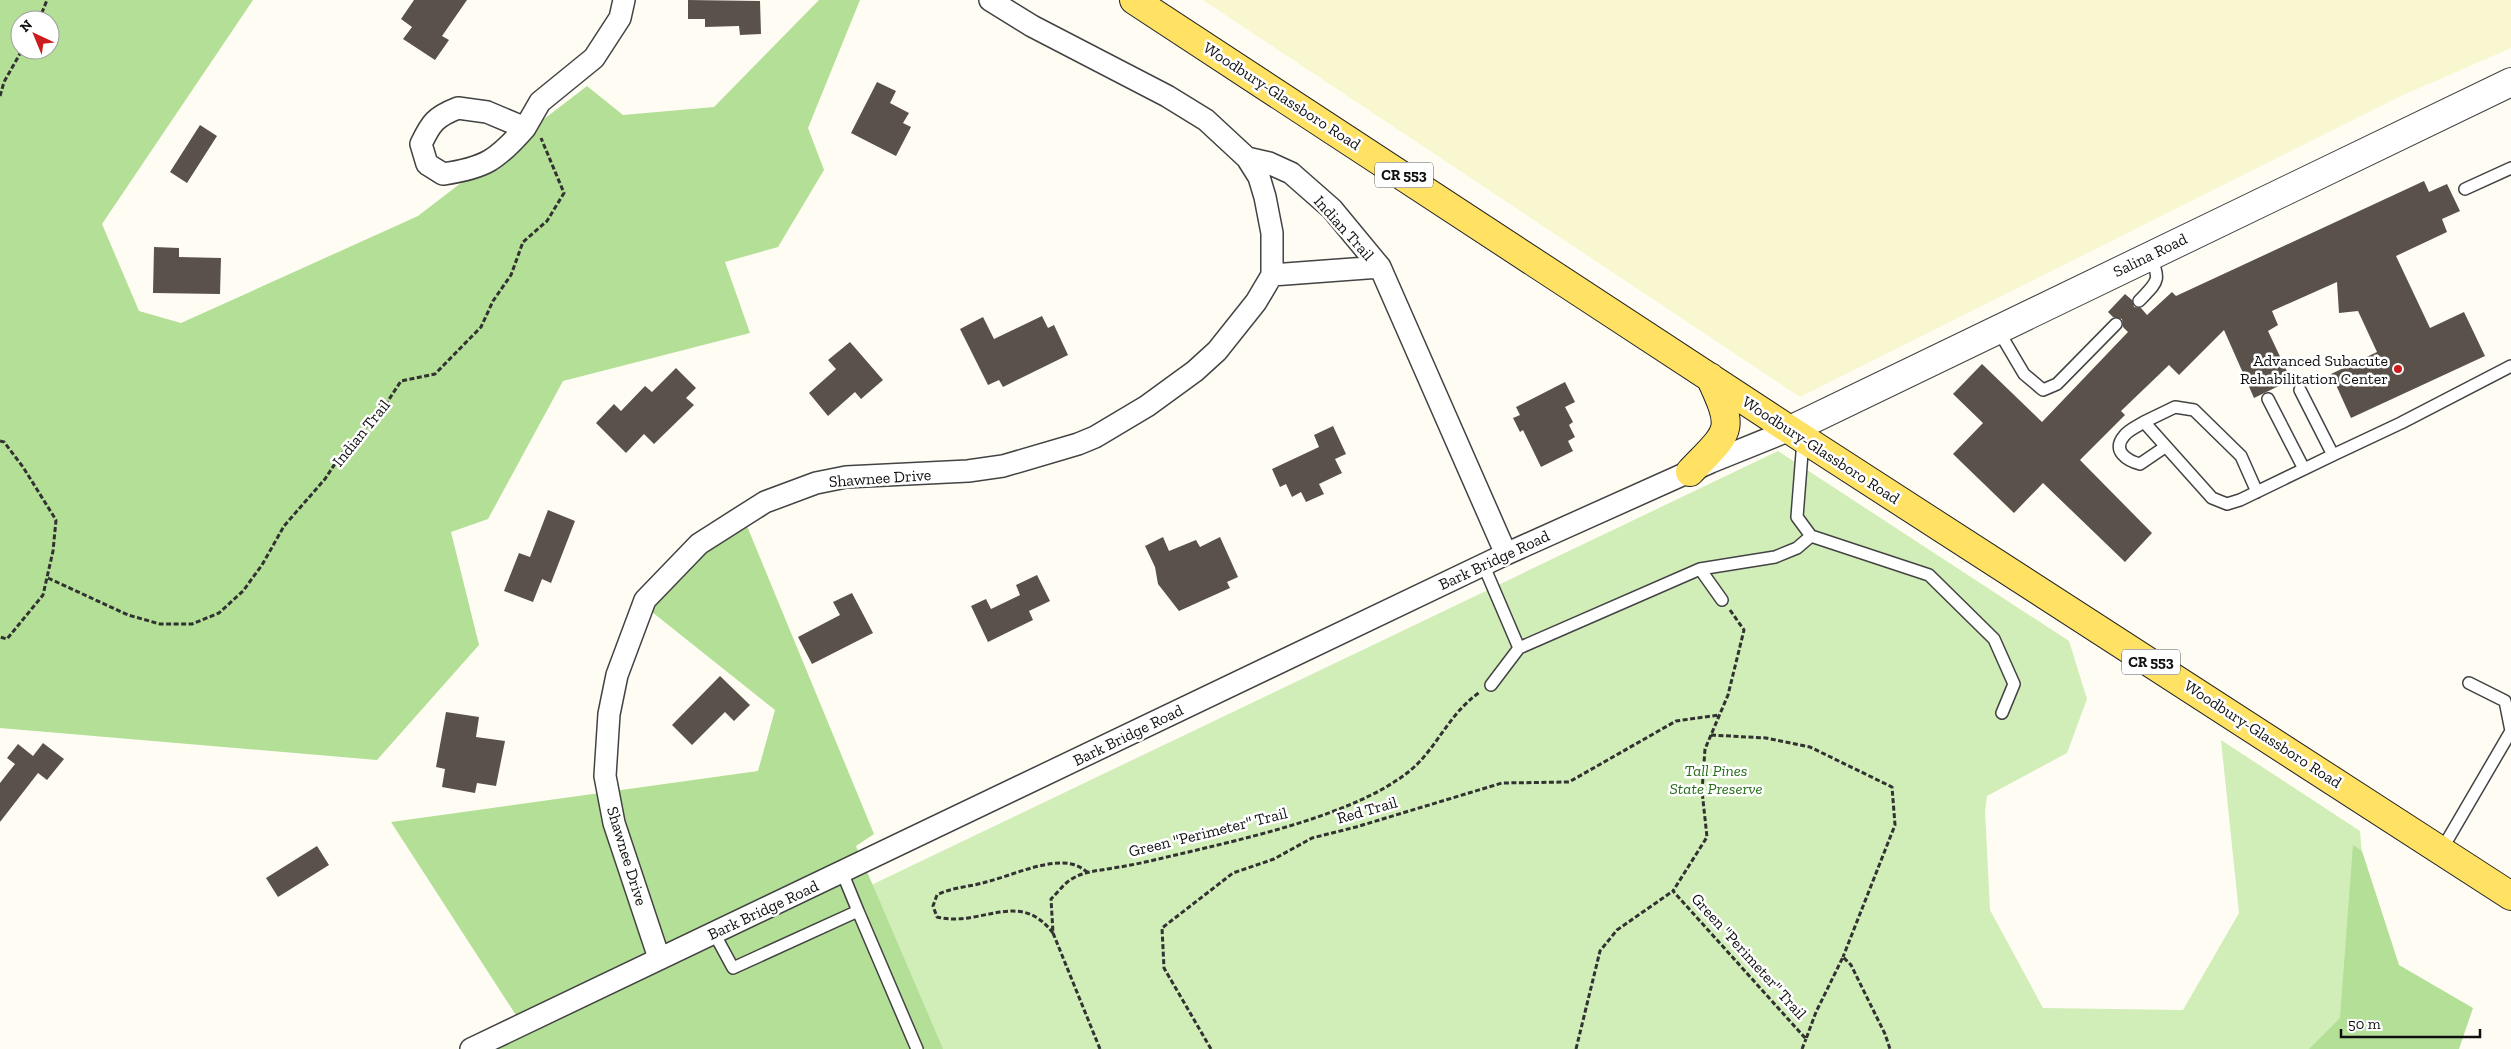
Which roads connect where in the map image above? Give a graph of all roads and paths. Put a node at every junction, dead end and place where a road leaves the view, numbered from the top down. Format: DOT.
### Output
graph roads {
  1 [pos="624,0"];
  2 [pos="990,0"];
  3 [pos="1134,0"];
  4 [pos="16,60"];
  5 [pos="2510,85"];
  6 [pos="0,96"];
  7 [pos="533,130"];
  8 [pos="1247,158"];
  9 [pos="2511,168"];
  10 [pos="2465,189"];
  11 [pos="2149,256"];
  12 [pos="1380,267"];
  13 [pos="1272,275"];
  14 [pos="2139,301"];
  15 [pos="2116,324"];
  16 [pos="1998,330"];
  17 [pos="2511,366"];
  18 [pos="1710,377"];
  19 [pos="2300,390"];
  20 [pos="2268,400"];
  21 [pos="2144,422"];
  22 [pos="1797,434"];
  23 [pos="0,440"];
  24 [pos="2165,447"];
  25 [pos="2333,455"];
  26 [pos="2304,469"];
  27 [pos="1690,472"];
  28 [pos="2257,492"];
  29 [pos="1811,536"];
  30 [pos="1506,554"];
  31 [pos="1483,564"];
  32 [pos="1700,569"];
  33 [pos="48,578"];
  34 [pos="1722,600"];
  35 [pos="0,637"];
  36 [pos="1519,648"];
  37 [pos="2469,683"];
  38 [pos="1491,685"];
  39 [pos="2002,713"];
  40 [pos="1719,714"];
  41 [pos="1711,735"];
  42 [pos="2441,850"];
  43 [pos="842,872"];
  44 [pos="1088,872"];
  45 [pos="1673,890"];
  46 [pos="2511,896"];
  47 [pos="858,911"];
  48 [pos="714,933"];
  49 [pos="1053,933"];
  50 [pos="1843,957"];
  51 [pos="659,958"];
  52 [pos="1806,1039"];
  53 [pos="471,1049"];
  54 [pos="917,1049"];
  55 [pos="1100,1049"];
  56 [pos="1211,1049"];
  57 [pos="1576,1049"];
  58 [pos="1802,1049"];
  59 [pos="1890,1049"];
  1 -- 7 [label="street"];
  2 -- 8 [label="street, Indian Trail"];
  3 -- 18 [label="main road, Woodbury-Glassboro Road / CR 553"];
  4 -- 6 [label="path"];
  5 -- 11 [label="street, Salina Road"];
  7 -- 33 [label="path, Indian Trail"];
  8 -- 12 [label="street, Indian Trail"];
  8 -- 13 [label="street"];
  9 -- 10 [label="lane"];
  11 -- 14 [label="lane"];
  11 -- 16 [label="street, Salina Road"];
  12 -- 13 [label="street"];
  12 -- 30 [label="street, Indian Trail"];
  13 -- 51 [label="street, Shawnee Drive"];
  15 -- 16 [label="lane"];
  16 -- 22 [label="street, Salina Road"];
  17 -- 25 [label="lane"];
  18 -- 22 [label="main road, Woodbury-Glassboro Road / CR 553"];
  18 -- 27 [label="main road"];
  19 -- 25 [label="lane"];
  20 -- 26 [label="lane"];
  21 -- 24 [label="lane"];
  21 -- 24 [label="lane"];
  21 -- 28 [label="lane"];
  22 -- 27 [label="street, Bark Bridge Road"];
  22 -- 29 [label="lane"];
  22 -- 42 [label="main road, Woodbury-Glassboro Road / CR 553"];
  23 -- 33 [label="path"];
  24 -- 28 [label="lane"];
  25 -- 26 [label="lane"];
  26 -- 28 [label="lane"];
  27 -- 30 [label="street, Bark Bridge Road"];
  29 -- 32 [label="lane"];
  29 -- 39 [label="lane"];
  30 -- 31 [label="street, Bark Bridge Road"];
  31 -- 36 [label="lane"];
  31 -- 43 [label="street, Bark Bridge Road"];
  32 -- 34 [label="lane"];
  32 -- 36 [label="lane"];
  33 -- 35 [label="path"];
  34 -- 40 [label="path, Green \"Perimeter\" Trail"];
  36 -- 38 [label="lane"];
  37 -- 42 [label="lane"];
  38 -- 44 [label="path, Green \"Perimeter\" Trail"];
  40 -- 41 [label="path, Green \"Perimeter\" Trail"];
  40 -- 56 [label="path, Red Trail"];
  41 -- 45 [label="path, Green \"Perimeter\" Trail"];
  41 -- 50 [label="path, Green \"Perimeter\" Trail"];
  42 -- 46 [label="main road, Woodbury-Glassboro Road / CR 553"];
  43 -- 47 [label="lane"];
  43 -- 48 [label="street, Bark Bridge Road"];
  44 -- 49 [label="path, Green \"Perimeter\" Trail"];
  44 -- 49 [label="path"];
  45 -- 52 [label="path, Green \"Perimeter\" Trail"];
  45 -- 57 [label="path"];
  47 -- 48 [label="lane"];
  47 -- 54 [label="lane"];
  48 -- 51 [label="street, Bark Bridge Road"];
  49 -- 55 [label="path, Green \"Perimeter\" Trail"];
  50 -- 52 [label="path, Green \"Perimeter\" Trail"];
  50 -- 59 [label="path"];
  51 -- 53 [label="street, Bark Bridge Road"];
  52 -- 58 [label="path"];
}
